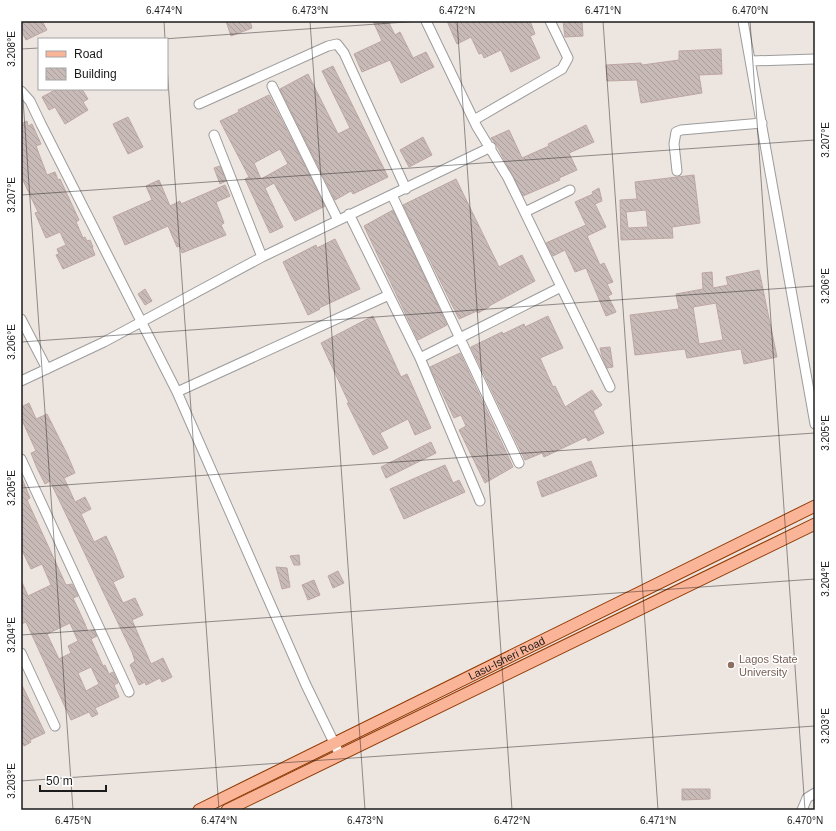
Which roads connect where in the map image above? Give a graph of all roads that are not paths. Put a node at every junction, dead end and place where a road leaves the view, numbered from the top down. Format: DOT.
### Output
graph roads {
  1 [pos="426,21"];
  2 [pos="550,21"];
  3 [pos="743,21"];
  4 [pos="815,59"];
  5 [pos="751,61"];
  6 [pos="272,86"];
  7 [pos="21,90"];
  8 [pos="199,104"];
  9 [pos="474,120"];
  10 [pos="762,123"];
  11 [pos="214,135"];
  12 [pos="491,147"];
  13 [pos="677,171"];
  14 [pos="406,189"];
  15 [pos="570,190"];
  16 [pos="392,196"];
  17 [pos="524,212"];
  18 [pos="349,214"];
  19 [pos="338,220"];
  20 [pos="262,257"];
  21 [pos="561,287"];
  22 [pos="389,295"];
  23 [pos="21,319"];
  24 [pos="141,321"];
  25 [pos="459,337"];
  26 [pos="420,358"];
  27 [pos="47,369"];
  28 [pos="21,381"];
  29 [pos="610,387"];
  30 [pos="177,392"];
  31 [pos="815,424"];
  32 [pos="21,459"];
  33 [pos="519,463"];
  34 [pos="480,501"];
  35 [pos="815,506"];
  36 [pos="815,524"];
  37 [pos="21,653"];
  38 [pos="129,692"];
  39 [pos="55,726"];
  40 [pos="334,744"];
  41 [pos="340,755"];
  42 [pos="815,793"];
  43 [pos="228,809"];
  44 [pos="199,810"];
  45 [pos="802,810"];
  1 -- 9 [label="street"];
  2 -- 9 [label="street"];
  3 -- 5 [label="street"];
  4 -- 5 [label="street"];
  5 -- 10 [label="street"];
  6 -- 19 [label="street"];
  7 -- 24 [label="street"];
  8 -- 14 [label="street"];
  9 -- 12 [label="street"];
  10 -- 13 [label="street"];
  10 -- 31 [label="street"];
  11 -- 20 [label="street"];
  12 -- 14 [label="street"];
  12 -- 17 [label="street"];
  14 -- 16 [label="street"];
  15 -- 17 [label="street"];
  16 -- 18 [label="street"];
  16 -- 25 [label="street"];
  17 -- 21 [label="street"];
  18 -- 19 [label="street"];
  18 -- 22 [label="street"];
  19 -- 20 [label="street"];
  20 -- 24 [label="street"];
  21 -- 25 [label="street"];
  21 -- 29 [label="street"];
  22 -- 26 [label="street"];
  22 -- 30 [label="street"];
  23 -- 27 [label="street"];
  24 -- 27 [label="street"];
  24 -- 30 [label="street"];
  25 -- 26 [label="street"];
  25 -- 33 [label="street"];
  26 -- 34 [label="street"];
  27 -- 28 [label="street"];
  30 -- 40 [label="street"];
  32 -- 38 [label="street"];
  35 -- 40 [label="main road, Lasu-Isheri Road"];
  36 -- 41 [label="main road, Lasu-Isheri Road"];
  37 -- 39 [label="street"];
  40 -- 41 [label="street"];
  40 -- 44 [label="main road, Lasu-Isheri Road"];
  41 -- 43 [label="main road, Lasu-Isheri Road"];
  42 -- 45 [label="street"];
}
